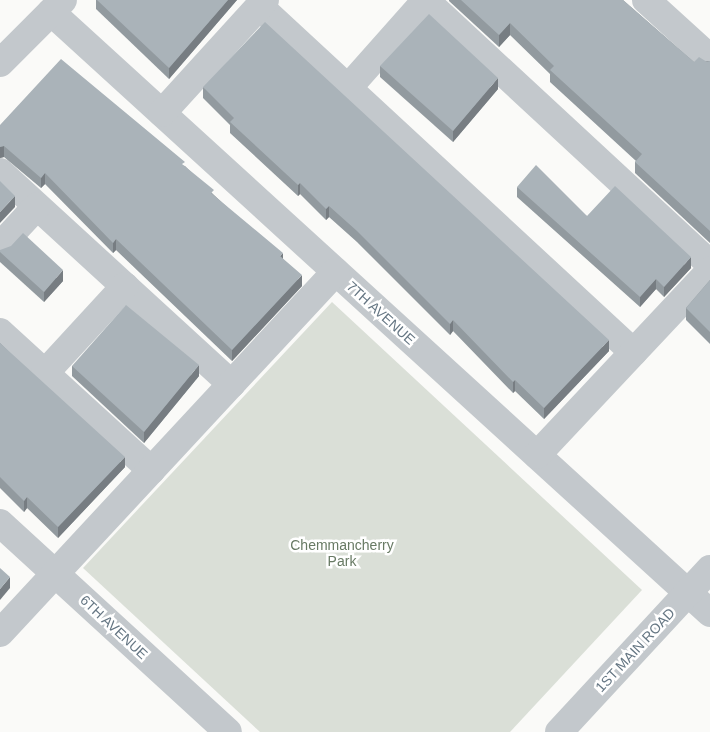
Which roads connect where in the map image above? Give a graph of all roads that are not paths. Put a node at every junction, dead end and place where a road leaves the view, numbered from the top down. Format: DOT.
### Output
graph roads {
  1 [pos="426,0"];
  2 [pos="262,3"];
  3 [pos="658,4"];
  4 [pos="57,6"];
  5 [pos="710,58"];
  6 [pos="0,63"];
  7 [pos="348,88"];
  8 [pos="162,113"];
  9 [pos="0,172"];
  10 [pos="37,206"];
  11 [pos="0,246"];
  12 [pos="710,264"];
  13 [pos="710,271"];
  14 [pos="336,272"];
  15 [pos="124,286"];
  16 [pos="0,332"];
  17 [pos="633,352"];
  18 [pos="45,373"];
  19 [pos="231,384"];
  20 [pos="537,455"];
  21 [pos="151,470"];
  22 [pos="0,523"];
  23 [pos="710,569"];
  24 [pos="55,573"];
  25 [pos="688,593"];
  26 [pos="710,613"];
  27 [pos="0,633"];
  28 [pos="228,732"];
  29 [pos="560,732"];
  1 -- 7 [label="street"];
  1 -- 12 [label="street"];
  2 -- 7 [label="street"];
  2 -- 8 [label="street"];
  3 -- 5 [label="street"];
  4 -- 6 [label="street"];
  4 -- 8 [label="street, 7TH AVENUE"];
  7 -- 17 [label="street"];
  8 -- 14 [label="street, 7TH AVENUE"];
  9 -- 10 [label="street"];
  10 -- 11 [label="street"];
  10 -- 15 [label="street"];
  13 -- 17 [label="street"];
  14 -- 19 [label="street"];
  14 -- 20 [label="street, 7TH AVENUE"];
  15 -- 18 [label="street"];
  15 -- 19 [label="street"];
  16 -- 18 [label="street"];
  17 -- 20 [label="street"];
  18 -- 21 [label="street"];
  19 -- 21 [label="street"];
  20 -- 25 [label="street, 7TH AVENUE"];
  21 -- 24 [label="street"];
  22 -- 24 [label="street, 6TH AVENUE"];
  23 -- 25 [label="street, 1ST MAIN ROAD"];
  24 -- 27 [label="street"];
  24 -- 28 [label="street, 6TH AVENUE"];
  25 -- 26 [label="street, 7TH AVENUE"];
  25 -- 29 [label="street, 1ST MAIN ROAD"];
}
